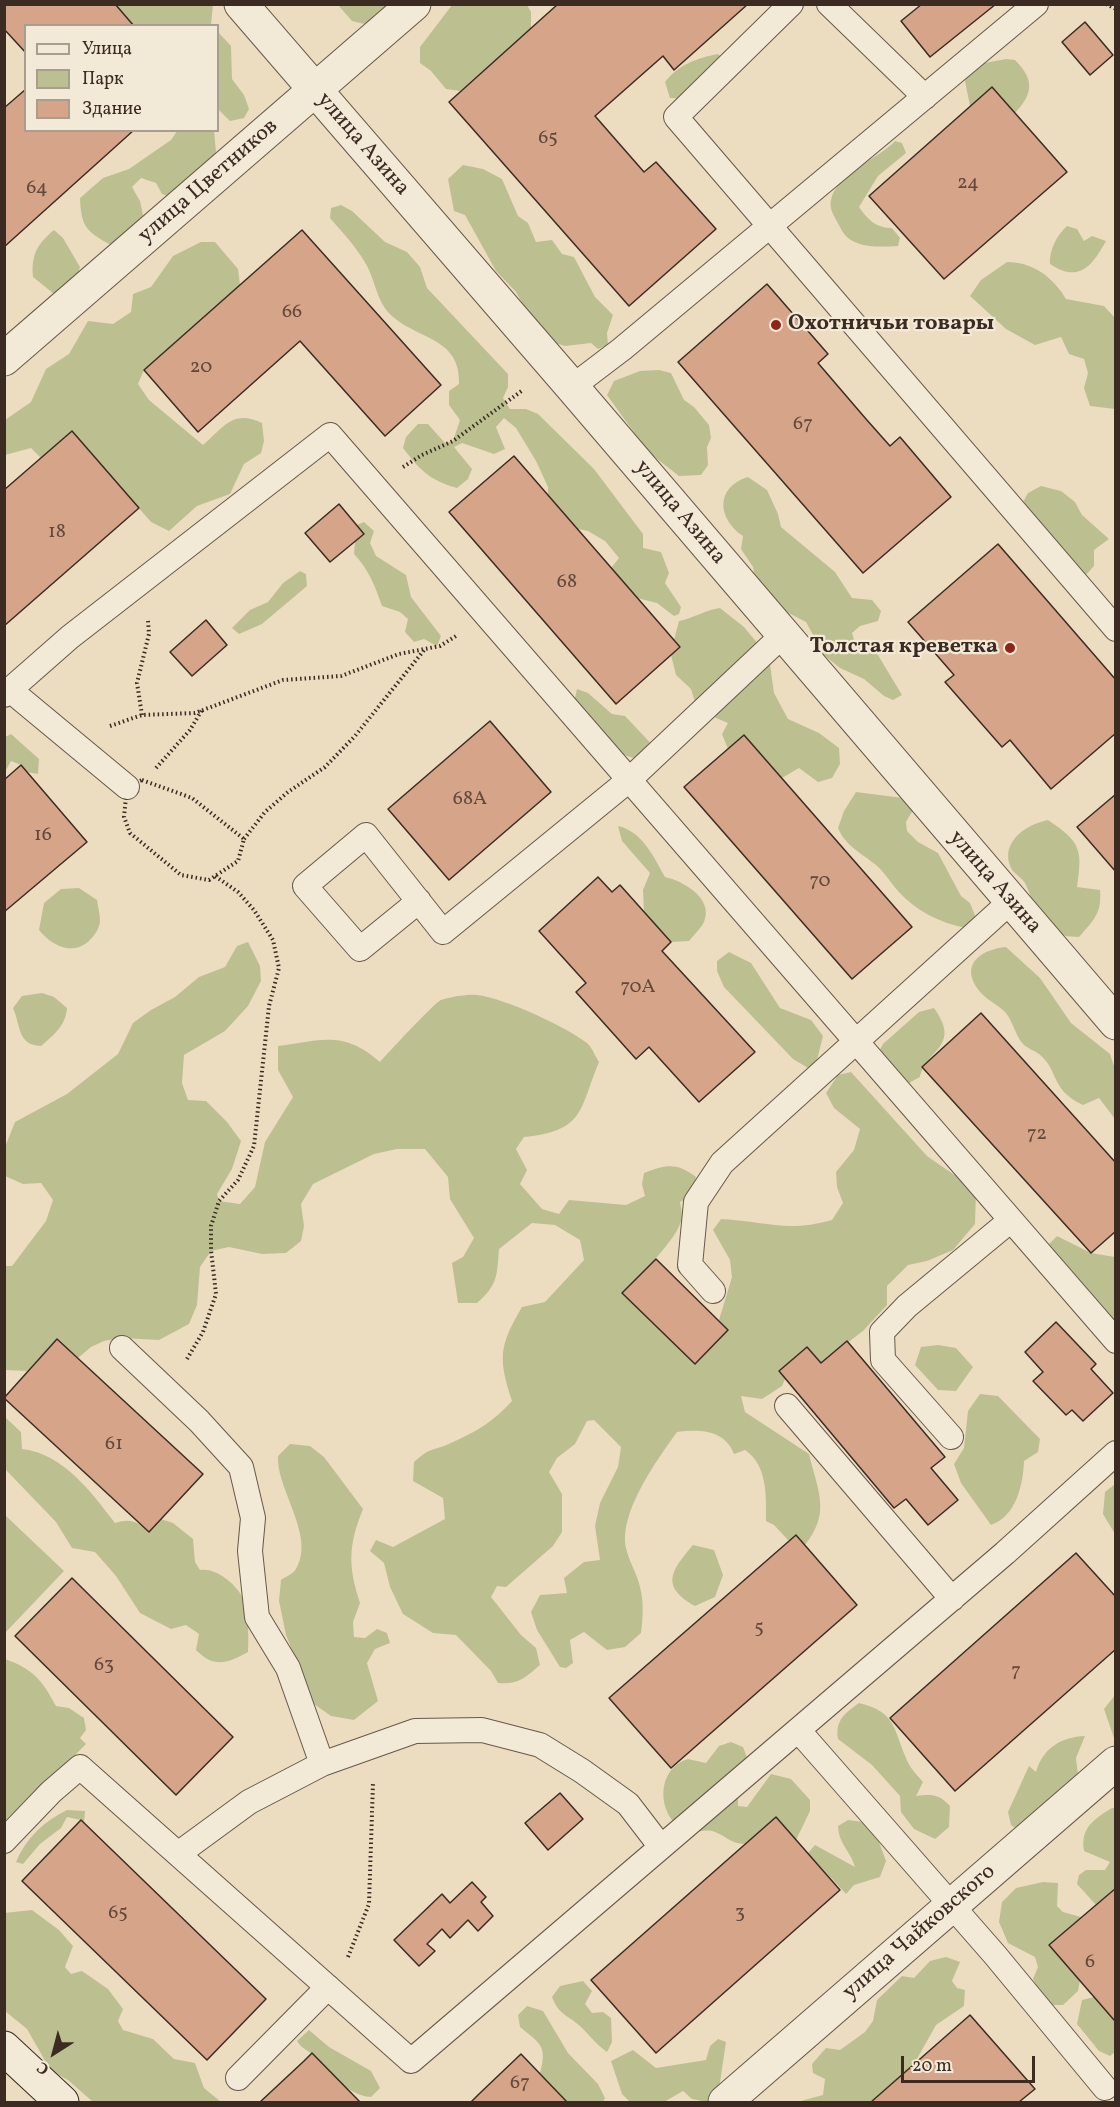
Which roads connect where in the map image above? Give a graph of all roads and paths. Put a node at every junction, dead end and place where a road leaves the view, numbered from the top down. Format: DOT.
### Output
graph roads {
  1 [pos="241,4"];
  2 [pos="414,4"];
  3 [pos="791,4"];
  4 [pos="829,4"];
  5 [pos="1036,4"];
  6 [pos="1106,4"];
  7 [pos="1116,9"];
  8 [pos="315,90"];
  9 [pos="925,97"];
  10 [pos="770,225"];
  11 [pos="4,359"];
  12 [pos="563,376"];
  13 [pos="370,481"];
  14 [pos="160,567"];
  15 [pos="488,617"];
  16 [pos="1116,629"];
  17 [pos="783,635"];
  18 [pos="426,648"];
  19 [pos="8,693"];
  20 [pos="202,710"];
  21 [pos="142,715"];
  22 [pos="58,730"];
  23 [pos="629,780"];
  24 [pos="135,784"];
  25 [pos="244,839"];
  26 [pos="215,876"];
  27 [pos="419,901"];
  28 [pos="1010,902"];
  29 [pos="1116,1023"];
  30 [pos="855,1041"];
  31 [pos="1011,1220"];
  32 [pos="714,1291"];
  33 [pos="1116,1341"];
  34 [pos="122,1348"];
  35 [pos="166,1389"];
  36 [pos="787,1406"];
  37 [pos="951,1437"];
  38 [pos="1116,1453"];
  39 [pos="952,1599"];
  40 [pos="798,1730"];
  41 [pos="369,1748"];
  42 [pos="1116,1763"];
  43 [pos="322,1764"];
  44 [pos="4,1841"];
  45 [pos="662,1847"];
  46 [pos="177,1854"];
  47 [pos="951,1906"];
  48 [pos="328,1987"];
  49 [pos="4,2048"];
  50 [pos="238,2079"];
  51 [pos="1103,2090"];
  52 [pos="62,2103"];
  53 [pos="725,2103"];
  1 -- 8 [label="street, улица Азина"];
  2 -- 8 [label="street, улица Цветников"];
  3 -- 10 [label="lane"];
  4 -- 9 [label="lane"];
  5 -- 9 [label="lane"];
  6 -- 7 [label="path"];
  8 -- 11 [label="street, улица Цветников"];
  8 -- 12 [label="street, улица Азина"];
  9 -- 10 [label="lane"];
  10 -- 12 [label="lane"];
  10 -- 16 [label="lane"];
  12 -- 13 [label="path"];
  12 -- 17 [label="street, улица Азина"];
  13 -- 14 [label="lane"];
  13 -- 15 [label="lane"];
  14 -- 19 [label="lane"];
  14 -- 21 [label="path"];
  15 -- 18 [label="path"];
  15 -- 23 [label="lane"];
  17 -- 23 [label="lane"];
  17 -- 28 [label="street, улица Азина"];
  18 -- 20 [label="path"];
  18 -- 25 [label="path"];
  19 -- 22 [label="lane"];
  20 -- 21 [label="path"];
  20 -- 24 [label="path"];
  21 -- 22 [label="path"];
  22 -- 24 [label="lane"];
  23 -- 27 [label="lane"];
  23 -- 30 [label="lane"];
  24 -- 25 [label="path"];
  24 -- 26 [label="path"];
  25 -- 26 [label="path"];
  26 -- 35 [label="path"];
  27 -- 27 [label="lane"];
  28 -- 29 [label="street, улица Азина"];
  28 -- 30 [label="lane"];
  30 -- 31 [label="lane"];
  30 -- 32 [label="lane"];
  31 -- 33 [label="lane"];
  31 -- 37 [label="lane"];
  34 -- 35 [label="lane"];
  35 -- 43 [label="lane"];
  36 -- 39 [label="lane"];
  38 -- 39 [label="lane"];
  39 -- 40 [label="lane"];
  40 -- 45 [label="lane"];
  40 -- 47 [label="lane"];
  41 -- 43 [label="lane"];
  41 -- 45 [label="lane"];
  41 -- 48 [label="path"];
  42 -- 47 [label="street, улица Чайковского"];
  43 -- 46 [label="lane"];
  44 -- 46 [label="lane"];
  45 -- 48 [label="lane"];
  46 -- 48 [label="lane"];
  47 -- 51 [label="lane"];
  47 -- 53 [label="street, улица Чайковского"];
  48 -- 50 [label="lane"];
  49 -- 52 [label="street"];
}
